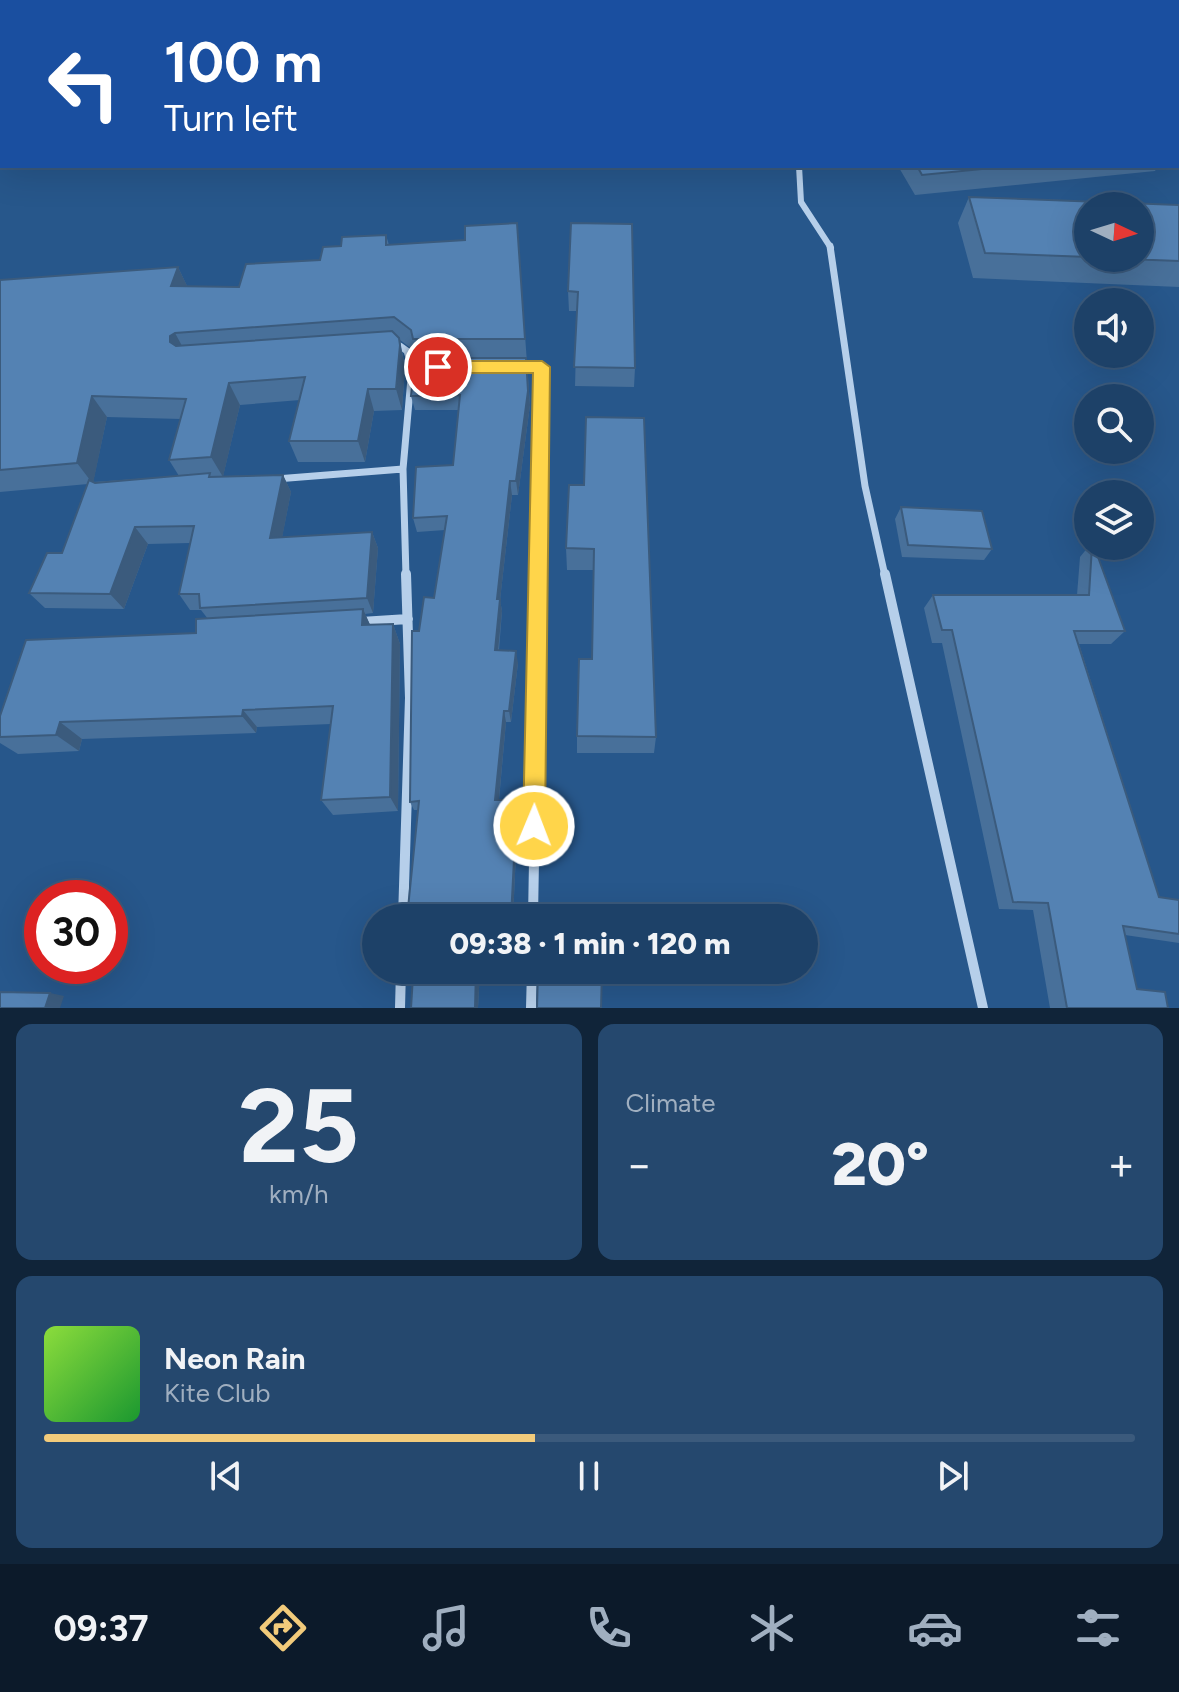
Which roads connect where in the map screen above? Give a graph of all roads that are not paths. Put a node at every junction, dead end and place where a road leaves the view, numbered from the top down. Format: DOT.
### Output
graph roads {
  1 [pos="799,168"];
  2 [pos="385,347"];
  3 [pos="412,367"];
  4 [pos="441,367"];
  5 [pos="513,367"];
  6 [pos="403,469"];
  7 [pos="263,480"];
  8 [pos="408,619"];
  9 [pos="345,623"];
  10 [pos="403,904"];
  11 [pos="533,904"];
  12 [pos="401,984"];
  13 [pos="532,984"];
  14 [pos="400,1008"];
  15 [pos="531,1008"];
  16 [pos="983,1008"];
  1 -- 16 [label="street"];
  2 -- 3 [label="street"];
  3 -- 4 [label="street"];
  3 -- 6 [label="street"];
  5 -- 11 [label="street"];
  6 -- 7 [label="street"];
  6 -- 8 [label="street"];
  8 -- 9 [label="street"];
  8 -- 10 [label="street"];
  12 -- 14 [label="street"];
  13 -- 15 [label="street"];
}
